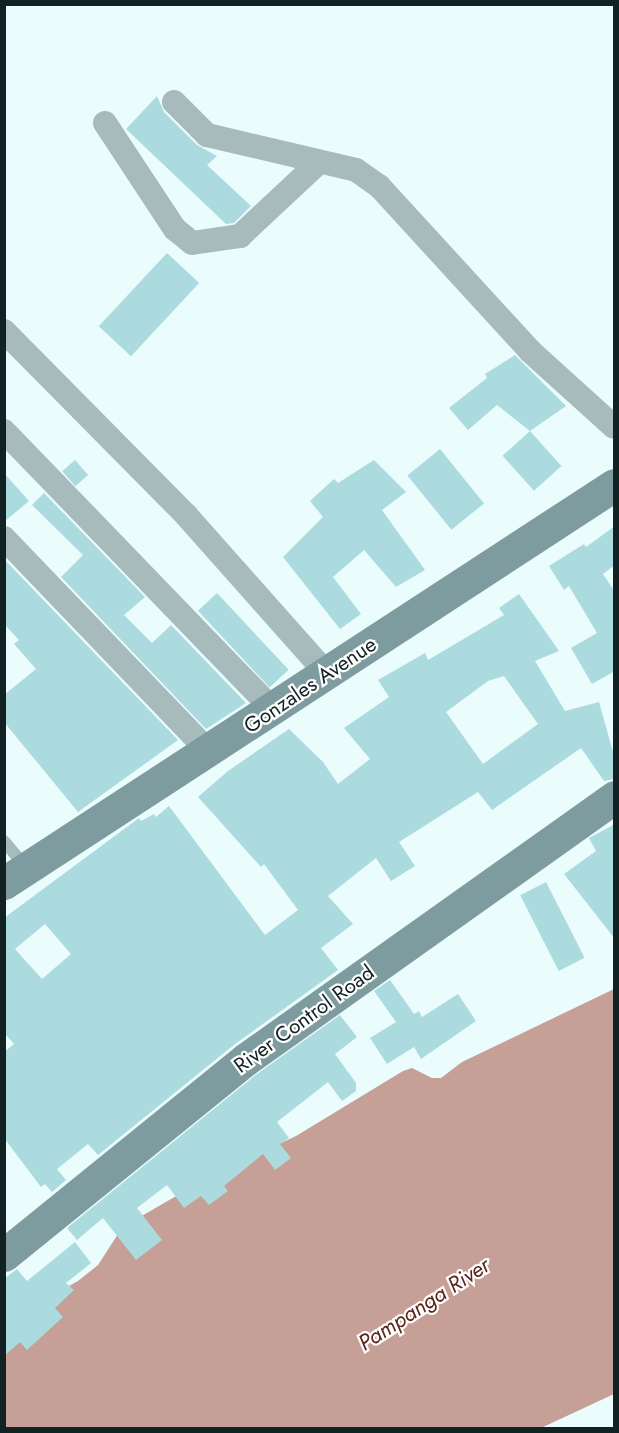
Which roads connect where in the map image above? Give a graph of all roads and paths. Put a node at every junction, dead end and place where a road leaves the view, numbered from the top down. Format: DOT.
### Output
graph roads {
  1 [pos="174,102"];
  2 [pos="105,123"];
  3 [pos="319,162"];
  4 [pos="4,331"];
  5 [pos="615,427"];
  6 [pos="4,431"];
  7 [pos="615,485"];
  8 [pos="4,538"];
  9 [pos="327,674"];
  10 [pos="274,711"];
  11 [pos="209,752"];
  12 [pos="615,797"];
  13 [pos="4,842"];
  14 [pos="16,875"];
  15 [pos="4,1255"];
  1 -- 3 [label="street"];
  2 -- 3 [label="street"];
  3 -- 5 [label="street"];
  4 -- 9 [label="street"];
  6 -- 10 [label="street"];
  7 -- 9 [label="street, Gonzales Avenue"];
  8 -- 11 [label="street"];
  9 -- 10 [label="street, Gonzales Avenue"];
  10 -- 11 [label="street, Gonzales Avenue"];
  11 -- 14 [label="street, Gonzales Avenue"];
  12 -- 15 [label="street, River Control Road"];
  13 -- 14 [label="lane"];
}
